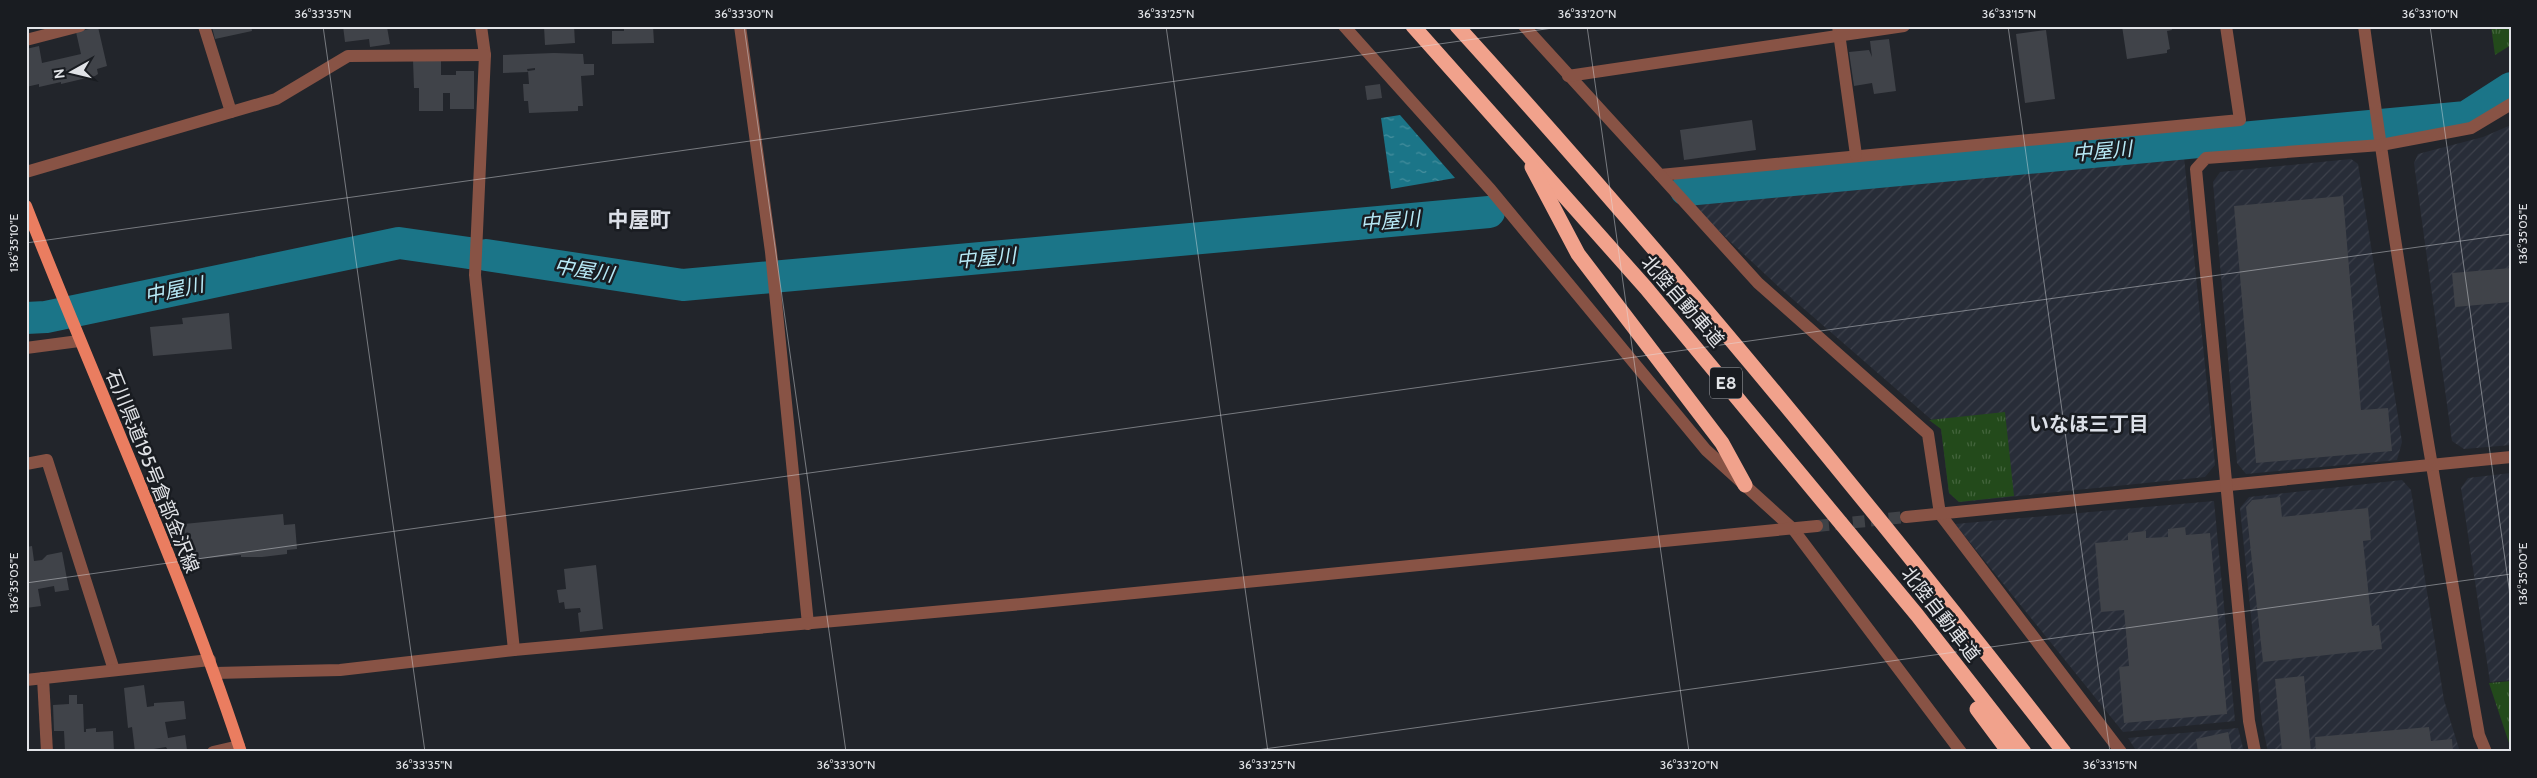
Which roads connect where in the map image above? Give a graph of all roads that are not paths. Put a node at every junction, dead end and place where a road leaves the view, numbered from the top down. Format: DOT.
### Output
graph roads {
  1 [pos="80,26"];
  2 [pos="204,26"];
  3 [pos="481,26"];
  4 [pos="740,26"];
  5 [pos="1344,26"];
  6 [pos="1413,26"];
  7 [pos="1457,26"];
  8 [pos="1524,26"];
  9 [pos="1904,26"];
  10 [pos="2226,26"];
  11 [pos="2364,26"];
  12 [pos="1839,31"];
  13 [pos="26,40"];
  14 [pos="485,55"];
  15 [pos="1568,76"];
  16 [pos="2511,104"];
  17 [pos="231,112"];
  18 [pos="2380,139"];
  19 [pos="1518,142"];
  20 [pos="1856,154"];
  21 [pos="26,172"];
  22 [pos="1660,175"];
  23 [pos="26,206"];
  24 [pos="79,341"];
  25 [pos="26,348"];
  26 [pos="1772,437"];
  27 [pos="2511,457"];
  28 [pos="26,464"];
  29 [pos="2431,465"];
  30 [pos="1745,485"];
  31 [pos="2226,486"];
  32 [pos="1940,514"];
  33 [pos="1906,517"];
  34 [pos="1817,526"];
  35 [pos="1794,529"];
  36 [pos="808,624"];
  37 [pos="514,650"];
  38 [pos="210,660"];
  39 [pos="114,670"];
  40 [pos="215,673"];
  41 [pos="43,678"];
  42 [pos="26,680"];
  43 [pos="240,749"];
  44 [pos="48,752"];
  45 [pos="213,752"];
  46 [pos="1961,752"];
  47 [pos="2009,752"];
  48 [pos="2024,752"];
  49 [pos="2064,752"];
  50 [pos="2121,752"];
  51 [pos="2255,752"];
  52 [pos="2486,752"];
  1 -- 13 [label="street"];
  2 -- 17 [label="street"];
  3 -- 14 [label="street"];
  4 -- 36 [label="street"];
  5 -- 30 [label="street"];
  6 -- 19 [label="highway, 北陸自動車道 / E8"];
  7 -- 49 [label="highway, 北陸自動車道 / E8"];
  8 -- 15 [label="street"];
  9 -- 12 [label="street"];
  10 -- 20 [label="street"];
  11 -- 18 [label="street"];
  12 -- 15 [label="street"];
  12 -- 20 [label="street"];
  14 -- 17 [label="street"];
  14 -- 37 [label="street"];
  15 -- 22 [label="street"];
  16 -- 18 [label="street"];
  17 -- 21 [label="street"];
  18 -- 29 [label="street"];
  18 -- 31 [label="street"];
  19 -- 26 [label="highway, 北陸自動車道 / E8"];
  19 -- 30 [label="highway"];
  20 -- 22 [label="street"];
  22 -- 32 [label="street"];
  23 -- 24 [label="main road, 石川県道195号倉部金沢線"];
  24 -- 25 [label="street"];
  24 -- 38 [label="main road, 石川県道195号倉部金沢線"];
  26 -- 47 [label="highway"];
  26 -- 48 [label="highway, 北陸自動車道 / E8"];
  27 -- 29 [label="street"];
  28 -- 39 [label="street"];
  29 -- 31 [label="street"];
  29 -- 52 [label="street"];
  30 -- 35 [label="street"];
  31 -- 32 [label="street"];
  31 -- 51 [label="street"];
  32 -- 33 [label="street"];
  32 -- 50 [label="street"];
  34 -- 35 [label="street"];
  35 -- 36 [label="street"];
  35 -- 46 [label="street"];
  36 -- 37 [label="street"];
  37 -- 40 [label="street"];
  38 -- 39 [label="street"];
  38 -- 40 [label="main road, 石川県道195号倉部金沢線"];
  39 -- 41 [label="street"];
  40 -- 43 [label="main road, 石川県道195号倉部金沢線"];
  41 -- 42 [label="street"];
  41 -- 44 [label="street"];
  43 -- 45 [label="street"];
}
